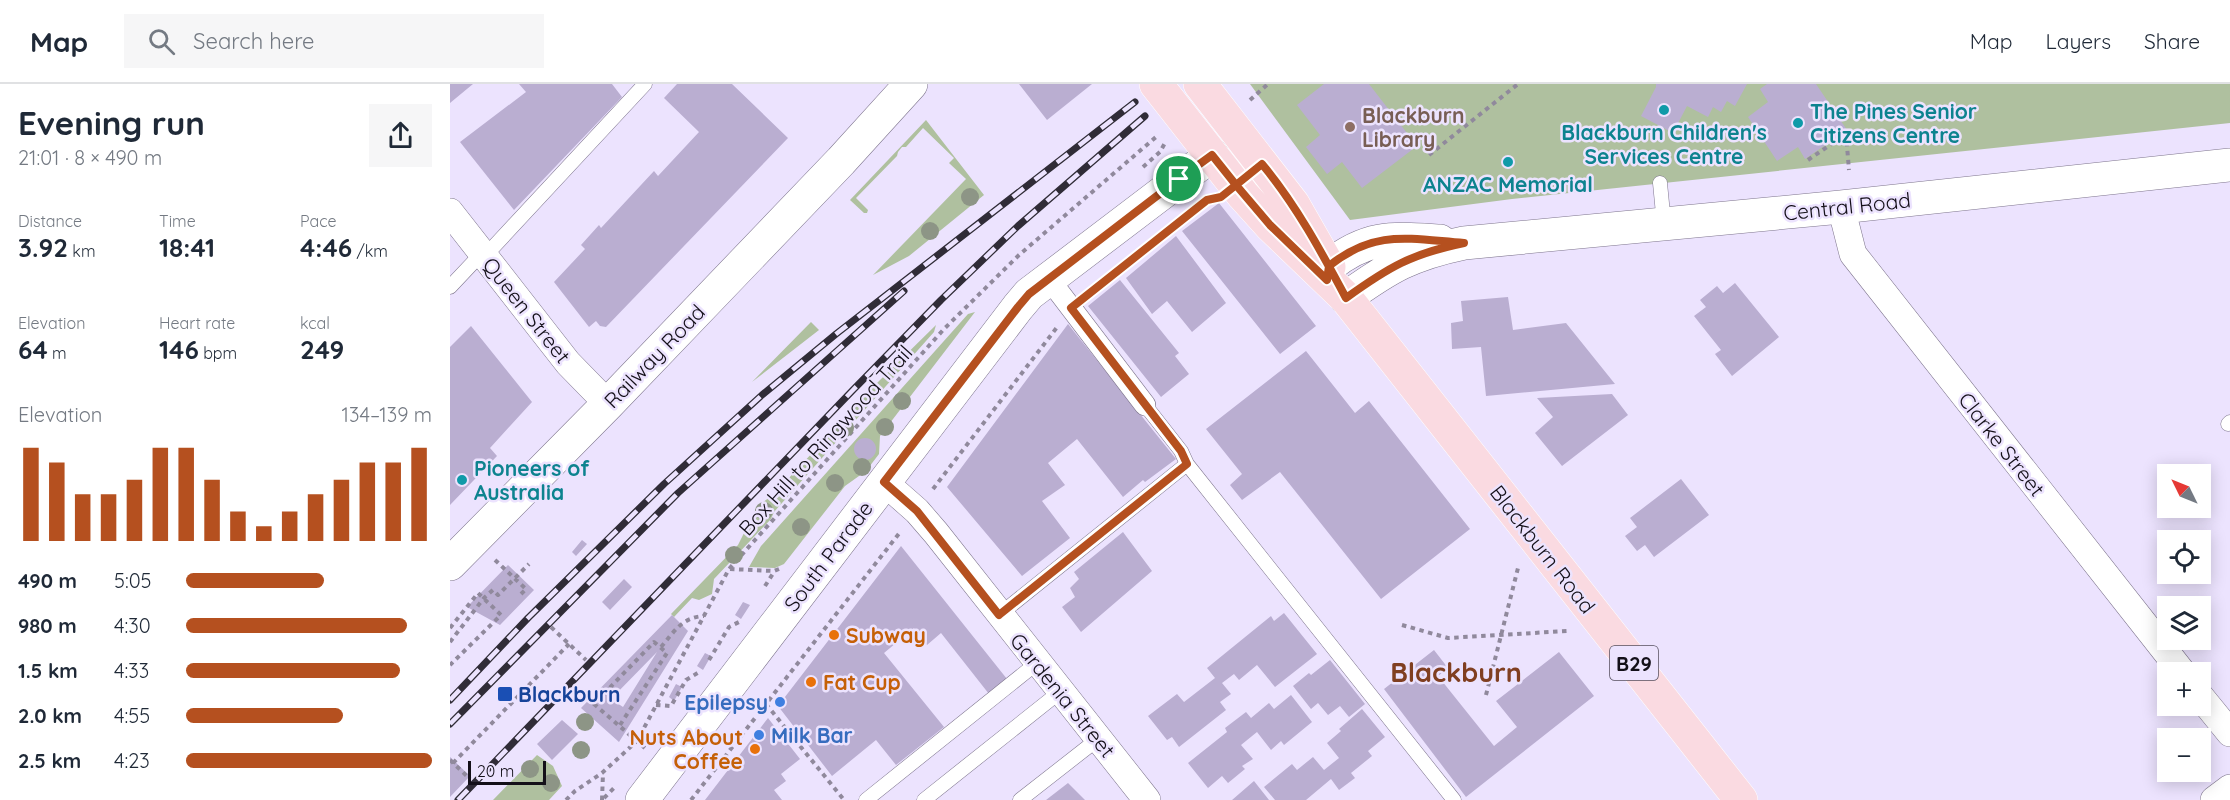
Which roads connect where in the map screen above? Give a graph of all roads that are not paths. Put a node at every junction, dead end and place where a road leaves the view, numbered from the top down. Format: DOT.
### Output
graph roads {
  1 [pos="645,84"];
  2 [pos="889,84"];
  3 [pos="911,84"];
  4 [pos="1156,84"];
  5 [pos="1200,84"];
  6 [pos="1240,120"];
  7 [pos="856,145"];
  8 [pos="1212,155"];
  9 [pos="2230,165"];
  10 [pos="1660,183"];
  11 [pos="1841,207"];
  12 [pos="450,212"];
  13 [pos="1664,224"];
  14 [pos="483,254"];
  15 [pos="1049,279"];
  16 [pos="1334,281"];
  17 [pos="450,287"];
  18 [pos="608,404"];
  19 [pos="1145,405"];
  20 [pos="1187,464"];
  21 [pos="884,482"];
  22 [pos="450,564"];
  23 [pos="999,615"];
  24 [pos="2174,662"];
  25 [pos="1037,663"];
  26 [pos="1060,691"];
  27 [pos="2211,710"];
  28 [pos="2230,733"];
  29 [pos="1098,739"];
  30 [pos="2230,788"];
  31 [pos="628,793"];
  32 [pos="866,800"];
  33 [pos="924,800"];
  34 [pos="1020,800"];
  35 [pos="1147,800"];
  36 [pos="1454,800"];
  37 [pos="1741,800"];
  38 [pos="2214,800"];
  1 -- 14 [label="lane"];
  2 -- 7 [label="street, Railway Road"];
  3 -- 7 [label="street, Railway Road"];
  4 -- 8 [label="main road, Blackburn Road / B29"];
  5 -- 6 [label="main road, Blackburn Road / B29"];
  6 -- 8 [label="main road"];
  6 -- 16 [label="main road, Blackburn Road / B29"];
  7 -- 18 [label="street, Railway Road"];
  8 -- 15 [label="street, South Parade"];
  8 -- 16 [label="main road, Blackburn Road / B29"];
  9 -- 11 [label="street, Central Road"];
  10 -- 13 [label="lane"];
  11 -- 13 [label="street, Central Road"];
  11 -- 24 [label="street, Clarke Street"];
  12 -- 14 [label="street, Queen Street"];
  13 -- 16 [label="street, Central Road"];
  14 -- 17 [label="lane"];
  14 -- 18 [label="street, Queen Street"];
  15 -- 19 [label="street"];
  15 -- 21 [label="street, South Parade"];
  16 -- 37 [label="main road, Blackburn Road / B29"];
  18 -- 22 [label="street, Railway Road"];
  19 -- 20 [label="lane"];
  20 -- 23 [label="lane"];
  20 -- 36 [label="lane"];
  21 -- 23 [label="street, Gardenia Street"];
  21 -- 31 [label="street, South Parade"];
  23 -- 25 [label="street, Gardenia Street"];
  25 -- 26 [label="street, Gardenia Street"];
  25 -- 32 [label="lane"];
  26 -- 29 [label="street, Gardenia Street"];
  26 -- 33 [label="lane"];
  27 -- 28 [label="street"];
  29 -- 34 [label="lane"];
  29 -- 35 [label="street, Gardenia Street"];
  30 -- 38 [label="street"];
}
